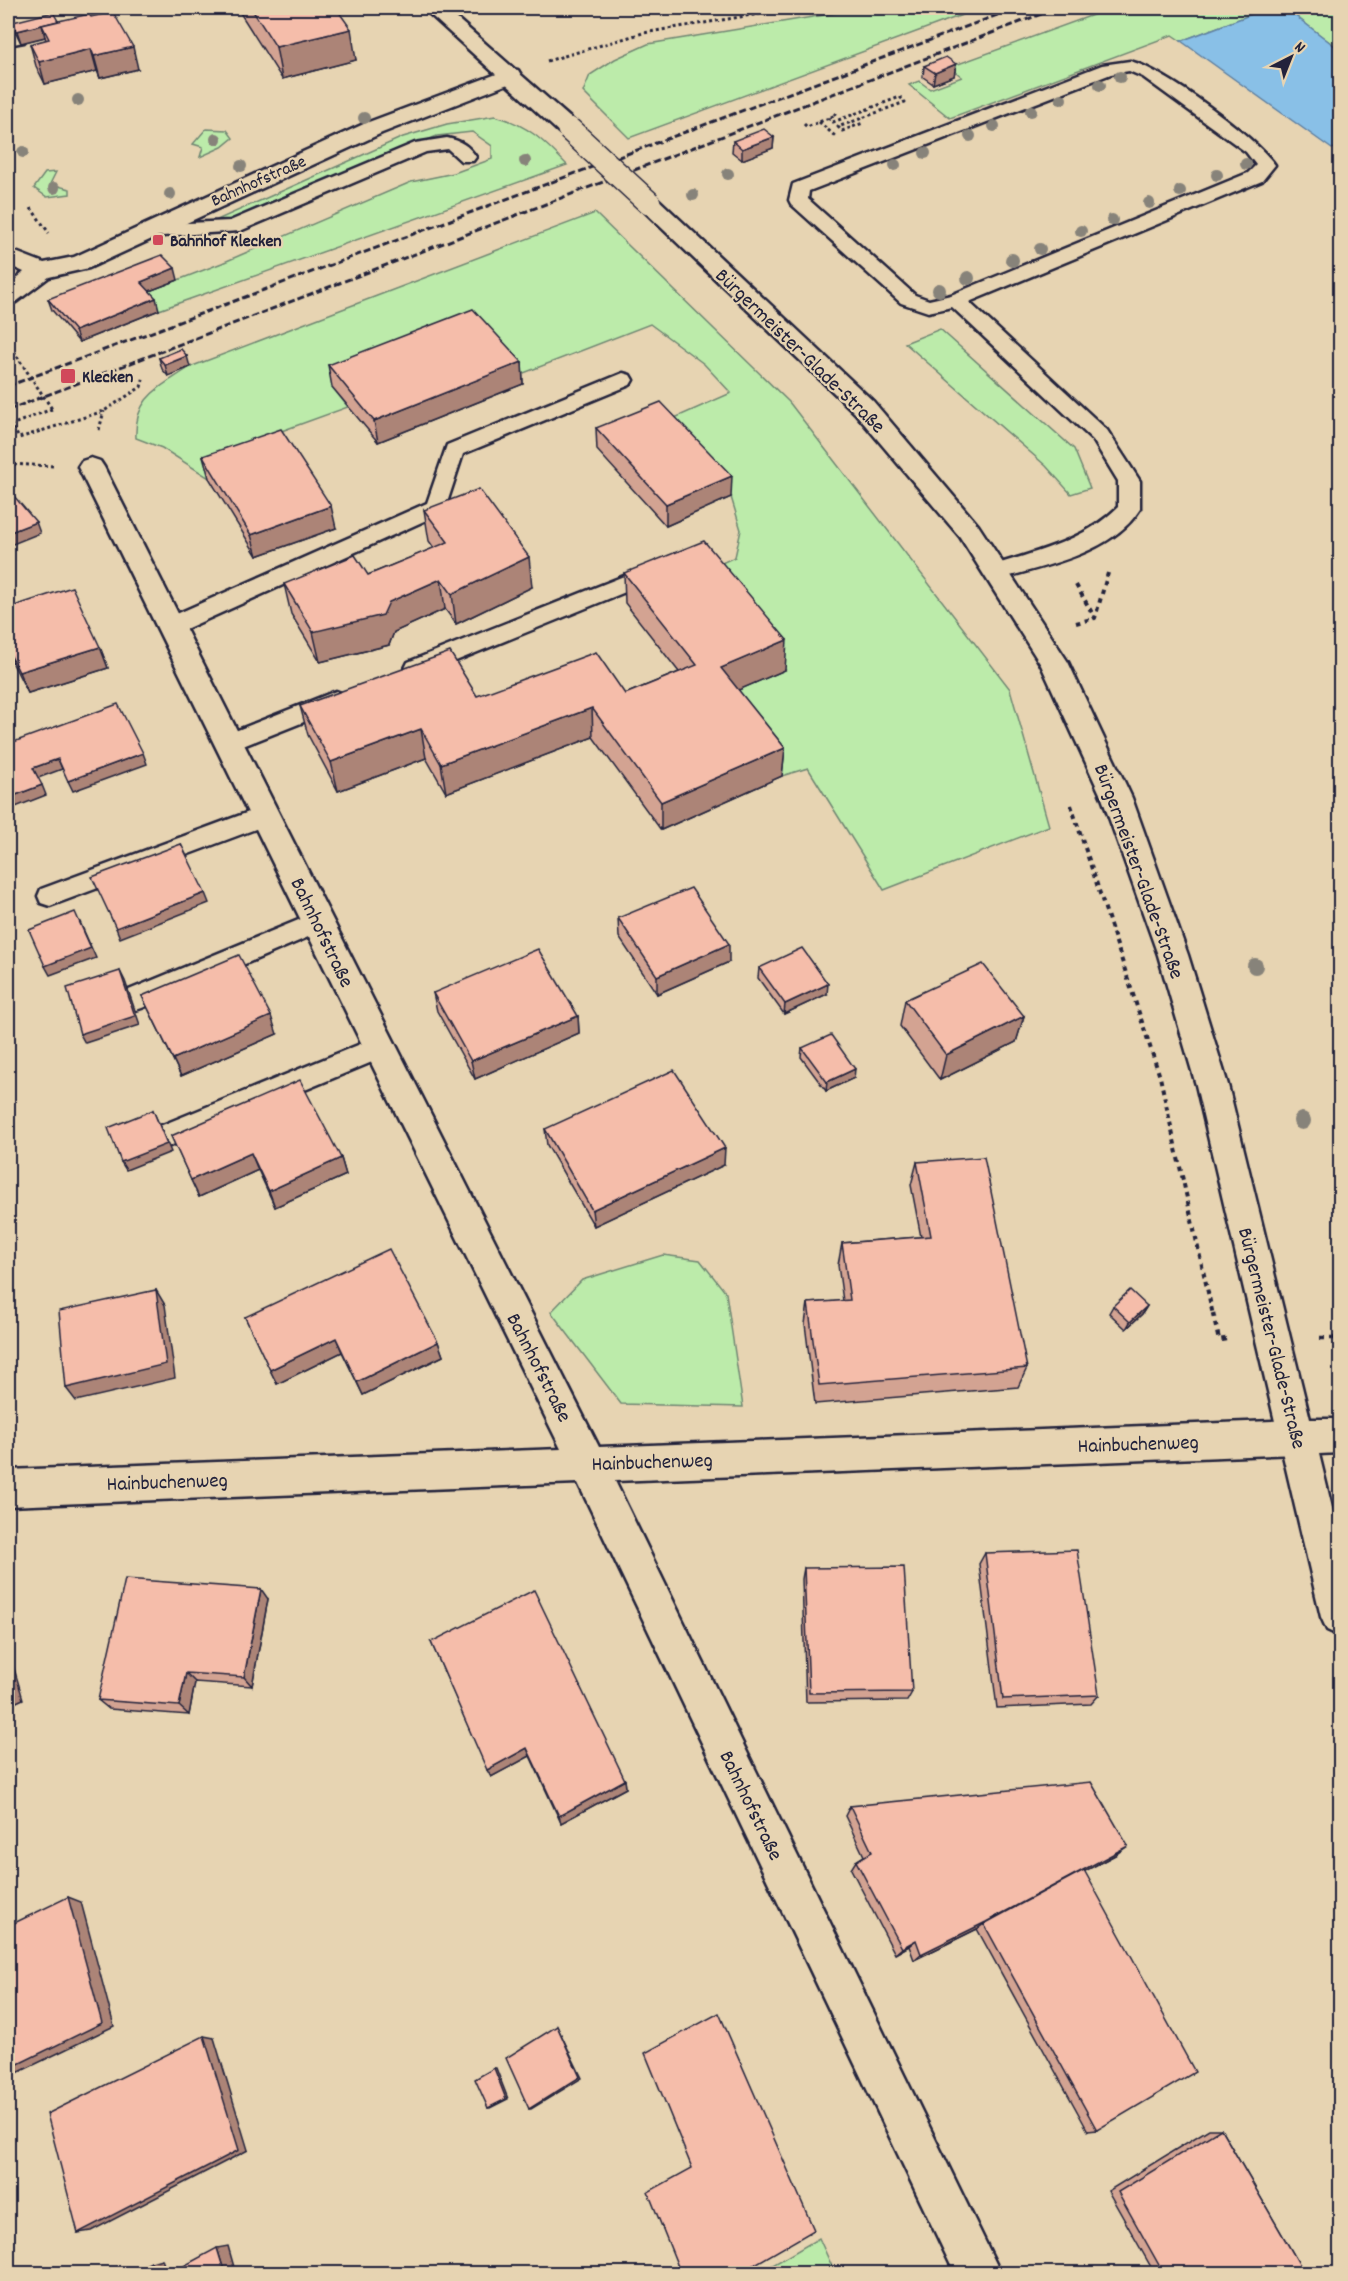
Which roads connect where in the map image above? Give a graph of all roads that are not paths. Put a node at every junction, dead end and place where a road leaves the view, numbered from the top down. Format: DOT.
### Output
graph roads {
  1 [pos="433,8"];
  2 [pos="510,75"];
  3 [pos="467,157"];
  4 [pos="147,231"];
  5 [pos="8,256"];
  6 [pos="41,271"];
  7 [pos="8,297"];
  8 [pos="956,300"];
  9 [pos="623,380"];
  10 [pos="91,466"];
  11 [pos="675,564"];
  12 [pos="996,572"];
  13 [pos="171,626"];
  14 [pos="392,677"];
  15 [pos="359,690"];
  16 [pos="228,743"];
  17 [pos="265,815"];
  18 [pos="50,896"];
  19 [pos="318,922"];
  20 [pos="133,1000"];
  21 [pos="380,1047"];
  22 [pos="165,1136"];
  23 [pos="1341,1436"];
  24 [pos="1297,1437"];
  25 [pos="588,1464"];
  26 [pos="8,1488"];
  27 [pos="1341,1617"];
  28 [pos="979,2274"];
  1 -- 2 [label="street, Bürgermeister-Glade-Straße"];
  2 -- 4 [label="street, Bahnhofstraße"];
  2 -- 12 [label="street, Bürgermeister-Glade-Straße, bridge"];
  3 -- 4 [label="lane"];
  4 -- 6 [label="street, Bahnhofstraße"];
  5 -- 6 [label="street"];
  6 -- 7 [label="street"];
  8 -- 8 [label="lane"];
  8 -- 12 [label="lane"];
  9 -- 13 [label="lane"];
  10 -- 13 [label="street, Bahnhofstraße"];
  11 -- 14 [label="lane"];
  12 -- 24 [label="street, Bürgermeister-Glade-Straße"];
  13 -- 16 [label="street, Bahnhofstraße"];
  15 -- 16 [label="lane"];
  16 -- 17 [label="street, Bahnhofstraße"];
  17 -- 18 [label="lane"];
  17 -- 19 [label="street, Bahnhofstraße"];
  19 -- 20 [label="lane"];
  19 -- 21 [label="street, Bahnhofstraße"];
  21 -- 22 [label="lane"];
  21 -- 25 [label="street, Bahnhofstraße"];
  23 -- 24 [label="street, Hainbuchenweg"];
  24 -- 25 [label="street, Hainbuchenweg"];
  24 -- 27 [label="street, Bürgermeister-Glade-Straße"];
  25 -- 26 [label="street, Hainbuchenweg"];
  25 -- 28 [label="street, Bahnhofstraße"];
}
